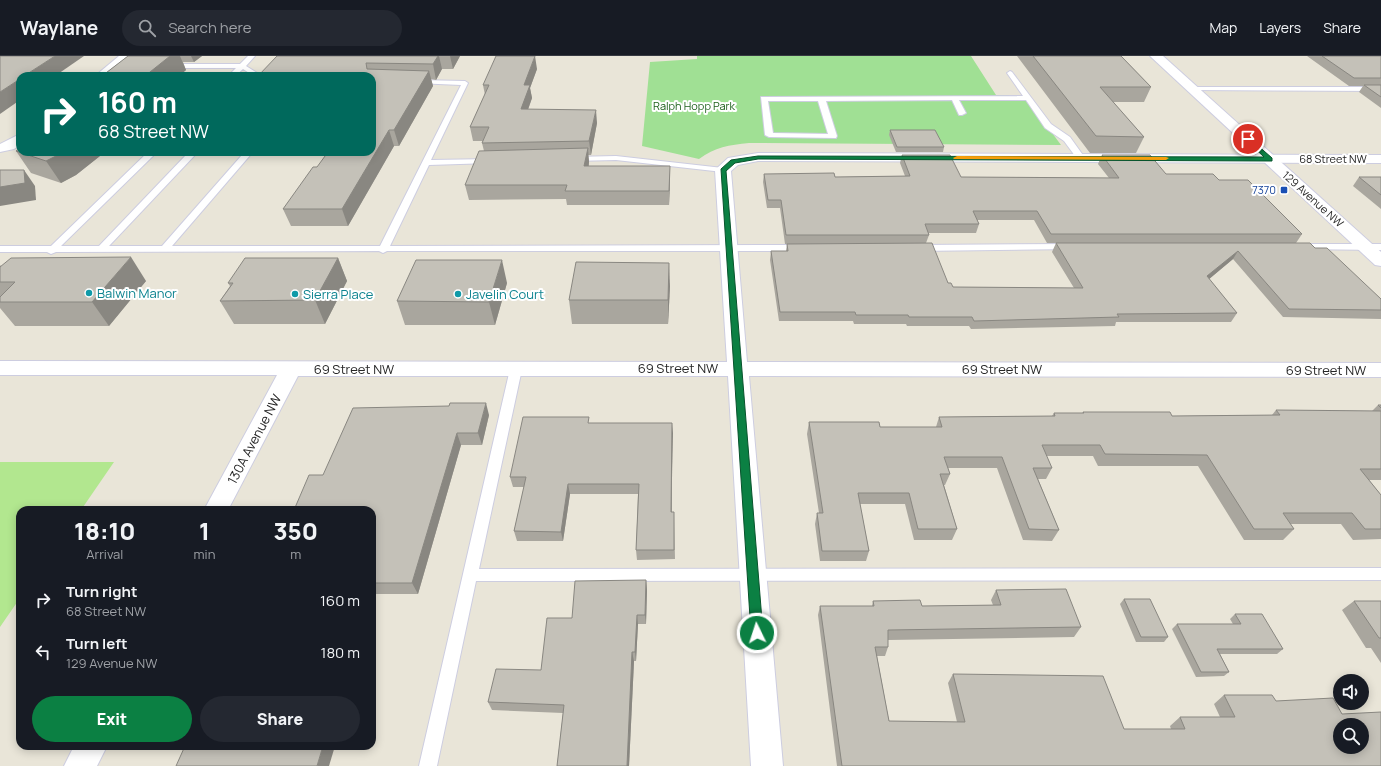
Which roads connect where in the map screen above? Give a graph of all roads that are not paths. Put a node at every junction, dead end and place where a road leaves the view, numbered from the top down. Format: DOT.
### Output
graph roads {
  1 [pos="252,56"];
  2 [pos="1156,56"];
  3 [pos="127,61"];
  4 [pos="159,66"];
  5 [pos="242,66"];
  6 [pos="105,72"];
  7 [pos="235,72"];
  8 [pos="252,72"];
  9 [pos="1010,73"];
  10 [pos="411,82"];
  11 [pos="1192,89"];
  12 [pos="1381,89"];
  13 [pos="821,98"];
  14 [pos="954,98"];
  15 [pos="1028,98"];
  16 [pos="962,113"];
  17 [pos="150,156"];
  18 [pos="190,156"];
  19 [pos="246,156"];
  20 [pos="1081,158"];
  21 [pos="560,159"];
  22 [pos="1270,159"];
  23 [pos="1381,159"];
  24 [pos="497,161"];
  25 [pos="426,163"];
  26 [pos="728,166"];
  27 [pos="1286,247"];
  28 [pos="1373,247"];
  29 [pos="165,248"];
  30 [pos="816,248"];
  31 [pos="903,248"];
  32 [pos="1079,248"];
  33 [pos="0,249"];
  34 [pos="54,249"];
  35 [pos="100,249"];
  36 [pos="728,249"];
  37 [pos="383,250"];
  38 [pos="43,260"];
  39 [pos="1381,261"];
  40 [pos="0,368"];
  41 [pos="737,368"];
  42 [pos="291,369"];
  43 [pos="516,369"];
  44 [pos="1381,370"];
  45 [pos="218,506"];
  46 [pos="753,574"];
  47 [pos="1381,574"];
  48 [pos="471,575"];
  49 [pos="89,750"];
  50 [pos="80,766"];
  51 [pos="428,766"];
  52 [pos="767,766"];
  1 -- 5 [label="lane"];
  2 -- 11 [label="street, 129 Avenue NW"];
  3 -- 6 [label="street"];
  4 -- 5 [label="lane"];
  5 -- 7 [label="lane"];
  5 -- 8 [label="lane"];
  9 -- 15 [label="lane"];
  10 -- 25 [label="lane"];
  11 -- 12 [label="lane"];
  11 -- 22 [label="street, 129 Avenue NW"];
  13 -- 13 [label="lane"];
  13 -- 14 [label="lane"];
  14 -- 15 [label="lane"];
  14 -- 16 [label="lane"];
  15 -- 20 [label="lane"];
  17 -- 34 [label="lane"];
  18 -- 35 [label="lane"];
  19 -- 29 [label="lane"];
  20 -- 22 [label="street, 68 Street NW"];
  20 -- 26 [label="street, 68 Street NW"];
  21 -- 26 [label="lane"];
  22 -- 23 [label="street, 68 Street NW"];
  22 -- 28 [label="street, 129 Avenue NW"];
  24 -- 25 [label="lane"];
  25 -- 37 [label="lane"];
  26 -- 36 [label="street"];
  27 -- 28 [label="lane"];
  28 -- 39 [label="street, 129 Avenue NW"];
  29 -- 35 [label="lane"];
  29 -- 37 [label="lane"];
  30 -- 36 [label="lane"];
  31 -- 32 [label="lane"];
  33 -- 34 [label="lane"];
  34 -- 35 [label="lane"];
  34 -- 38 [label="lane"];
  36 -- 37 [label="lane"];
  36 -- 41 [label="street"];
  40 -- 42 [label="street, 69 Street NW"];
  41 -- 43 [label="street, 69 Street NW"];
  41 -- 44 [label="street, 69 Street NW"];
  41 -- 46 [label="street"];
  42 -- 43 [label="street, 69 Street NW"];
  42 -- 45 [label="street, 130A Avenue NW"];
  43 -- 48 [label="lane"];
  46 -- 47 [label="lane"];
  46 -- 48 [label="lane"];
  46 -- 52 [label="street"];
  48 -- 51 [label="lane"];
  49 -- 50 [label="street"];
}
